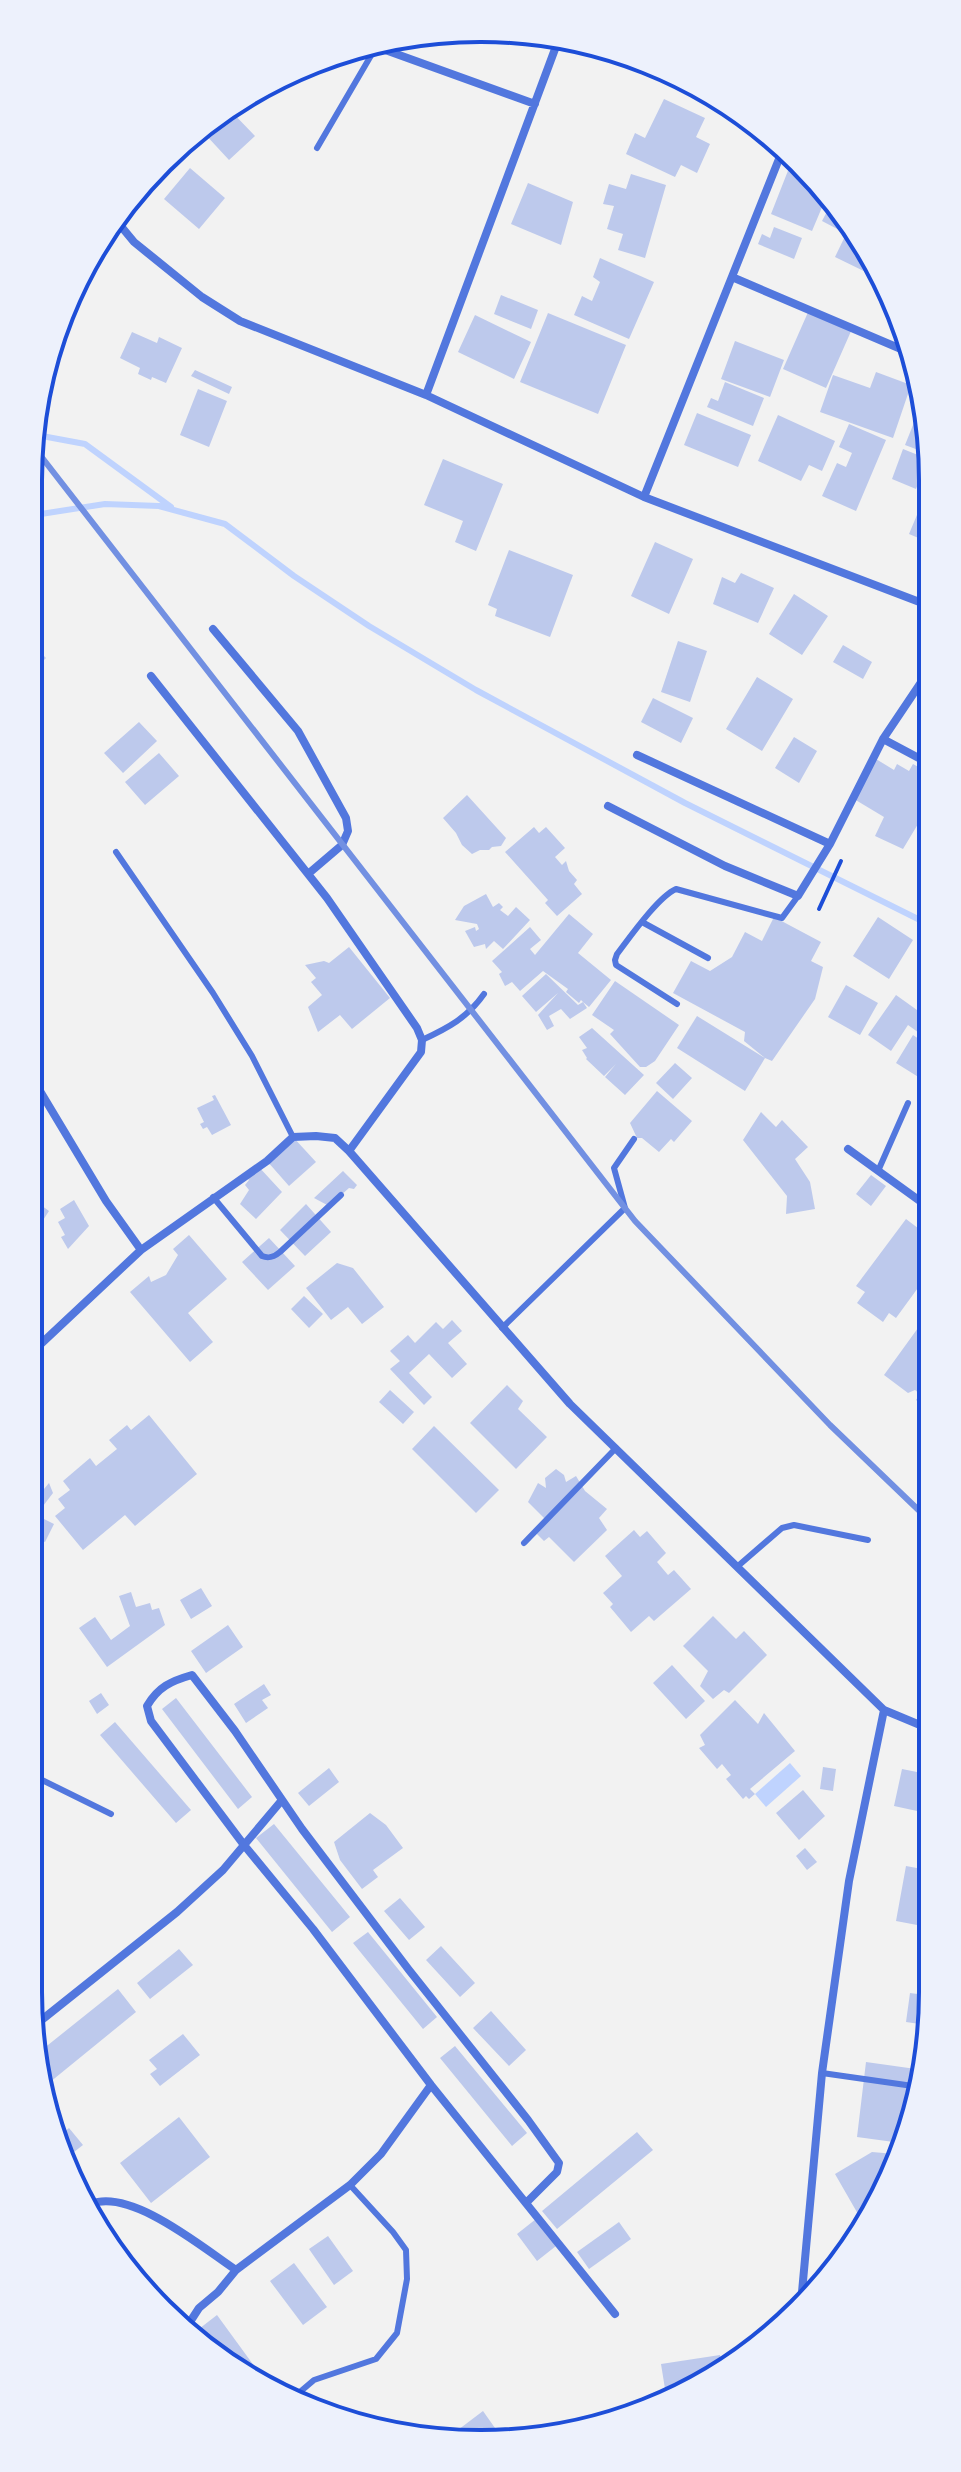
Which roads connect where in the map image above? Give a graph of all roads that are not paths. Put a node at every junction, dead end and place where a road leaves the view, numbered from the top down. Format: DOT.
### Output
graph roads {
  1 [pos="555,48"];
  2 [pos="389,52"];
  3 [pos="371,56"];
  4 [pos="535,104"];
  5 [pos="317,148"];
  6 [pos="779,159"];
  7 [pos="123,228"];
  8 [pos="732,277"];
  9 [pos="898,348"];
  10 [pos="426,395"];
  11 [pos="644,497"];
  12 [pos="919,602"];
  13 [pos="213,629"];
  14 [pos="151,676"];
  15 [pos="919,685"];
  16 [pos="883,739"];
  17 [pos="637,755"];
  18 [pos="919,758"];
  19 [pos="608,806"];
  20 [pos="830,844"];
  21 [pos="116,852"];
  22 [pos="308,874"];
  23 [pos="798,896"];
  24 [pos="642,922"];
  25 [pos="708,958"];
  26 [pos="484,994"];
  27 [pos="677,1004"];
  28 [pos="422,1040"];
  29 [pos="42,1094"];
  30 [pos="908,1103"];
  31 [pos="293,1137"];
  32 [pos="634,1139"];
  33 [pos="848,1149"];
  34 [pos="349,1151"];
  35 [pos="878,1171"];
  36 [pos="341,1195"];
  37 [pos="213,1197"];
  38 [pos="919,1200"];
  39 [pos="141,1250"];
  40 [pos="502,1328"];
  41 [pos="42,1343"];
  42 [pos="616,1448"];
  43 [pos="868,1540"];
  44 [pos="524,1543"];
  45 [pos="738,1566"];
  46 [pos="884,1710"];
  47 [pos="919,1725"];
  48 [pos="42,1780"];
  49 [pos="282,1800"];
  50 [pos="111,1814"];
  51 [pos="244,1845"];
  52 [pos="43,2019"];
  53 [pos="822,2073"];
  54 [pos="431,2085"];
  55 [pos="909,2085"];
  56 [pos="350,2185"];
  57 [pos="96,2202"];
  58 [pos="526,2203"];
  59 [pos="236,2270"];
  60 [pos="802,2290"];
  61 [pos="615,2314"];
  62 [pos="191,2321"];
  63 [pos="301,2391"];
  1 -- 4 [label="street"];
  2 -- 4 [label="street"];
  3 -- 5 [label="lane"];
  4 -- 10 [label="street"];
  6 -- 8 [label="street"];
  7 -- 10 [label="street"];
  8 -- 9 [label="street"];
  8 -- 11 [label="street"];
  10 -- 11 [label="street"];
  11 -- 12 [label="street"];
  13 -- 22 [label="street"];
  14 -- 22 [label="street"];
  15 -- 16 [label="street"];
  16 -- 18 [label="street"];
  16 -- 20 [label="street"];
  17 -- 20 [label="street"];
  19 -- 23 [label="street"];
  20 -- 23 [label="street"];
  21 -- 31 [label="lane"];
  22 -- 28 [label="street"];
  23 -- 24 [label="lane"];
  24 -- 25 [label="lane"];
  24 -- 27 [label="lane"];
  26 -- 28 [label="lane"];
  28 -- 34 [label="street"];
  29 -- 39 [label="street"];
  30 -- 35 [label="lane"];
  31 -- 34 [label="street"];
  31 -- 37 [label="street"];
  32 -- 40 [label="lane"];
  33 -- 35 [label="street"];
  34 -- 40 [label="street"];
  35 -- 38 [label="street"];
  36 -- 37 [label="lane"];
  37 -- 39 [label="street"];
  39 -- 41 [label="street"];
  40 -- 42 [label="street"];
  42 -- 44 [label="lane"];
  42 -- 45 [label="street"];
  43 -- 45 [label="lane"];
  45 -- 46 [label="street"];
  46 -- 47 [label="street"];
  46 -- 53 [label="street"];
  48 -- 50 [label="lane"];
  49 -- 51 [label="street"];
  49 -- 51 [label="street"];
  49 -- 58 [label="street"];
  51 -- 52 [label="street"];
  51 -- 54 [label="street"];
  53 -- 55 [label="lane"];
  53 -- 60 [label="street"];
  54 -- 56 [label="street"];
  54 -- 58 [label="street"];
  56 -- 59 [label="street"];
  56 -- 63 [label="lane"];
  57 -- 59 [label="street"];
  58 -- 61 [label="street"];
  59 -- 62 [label="street"];
}
